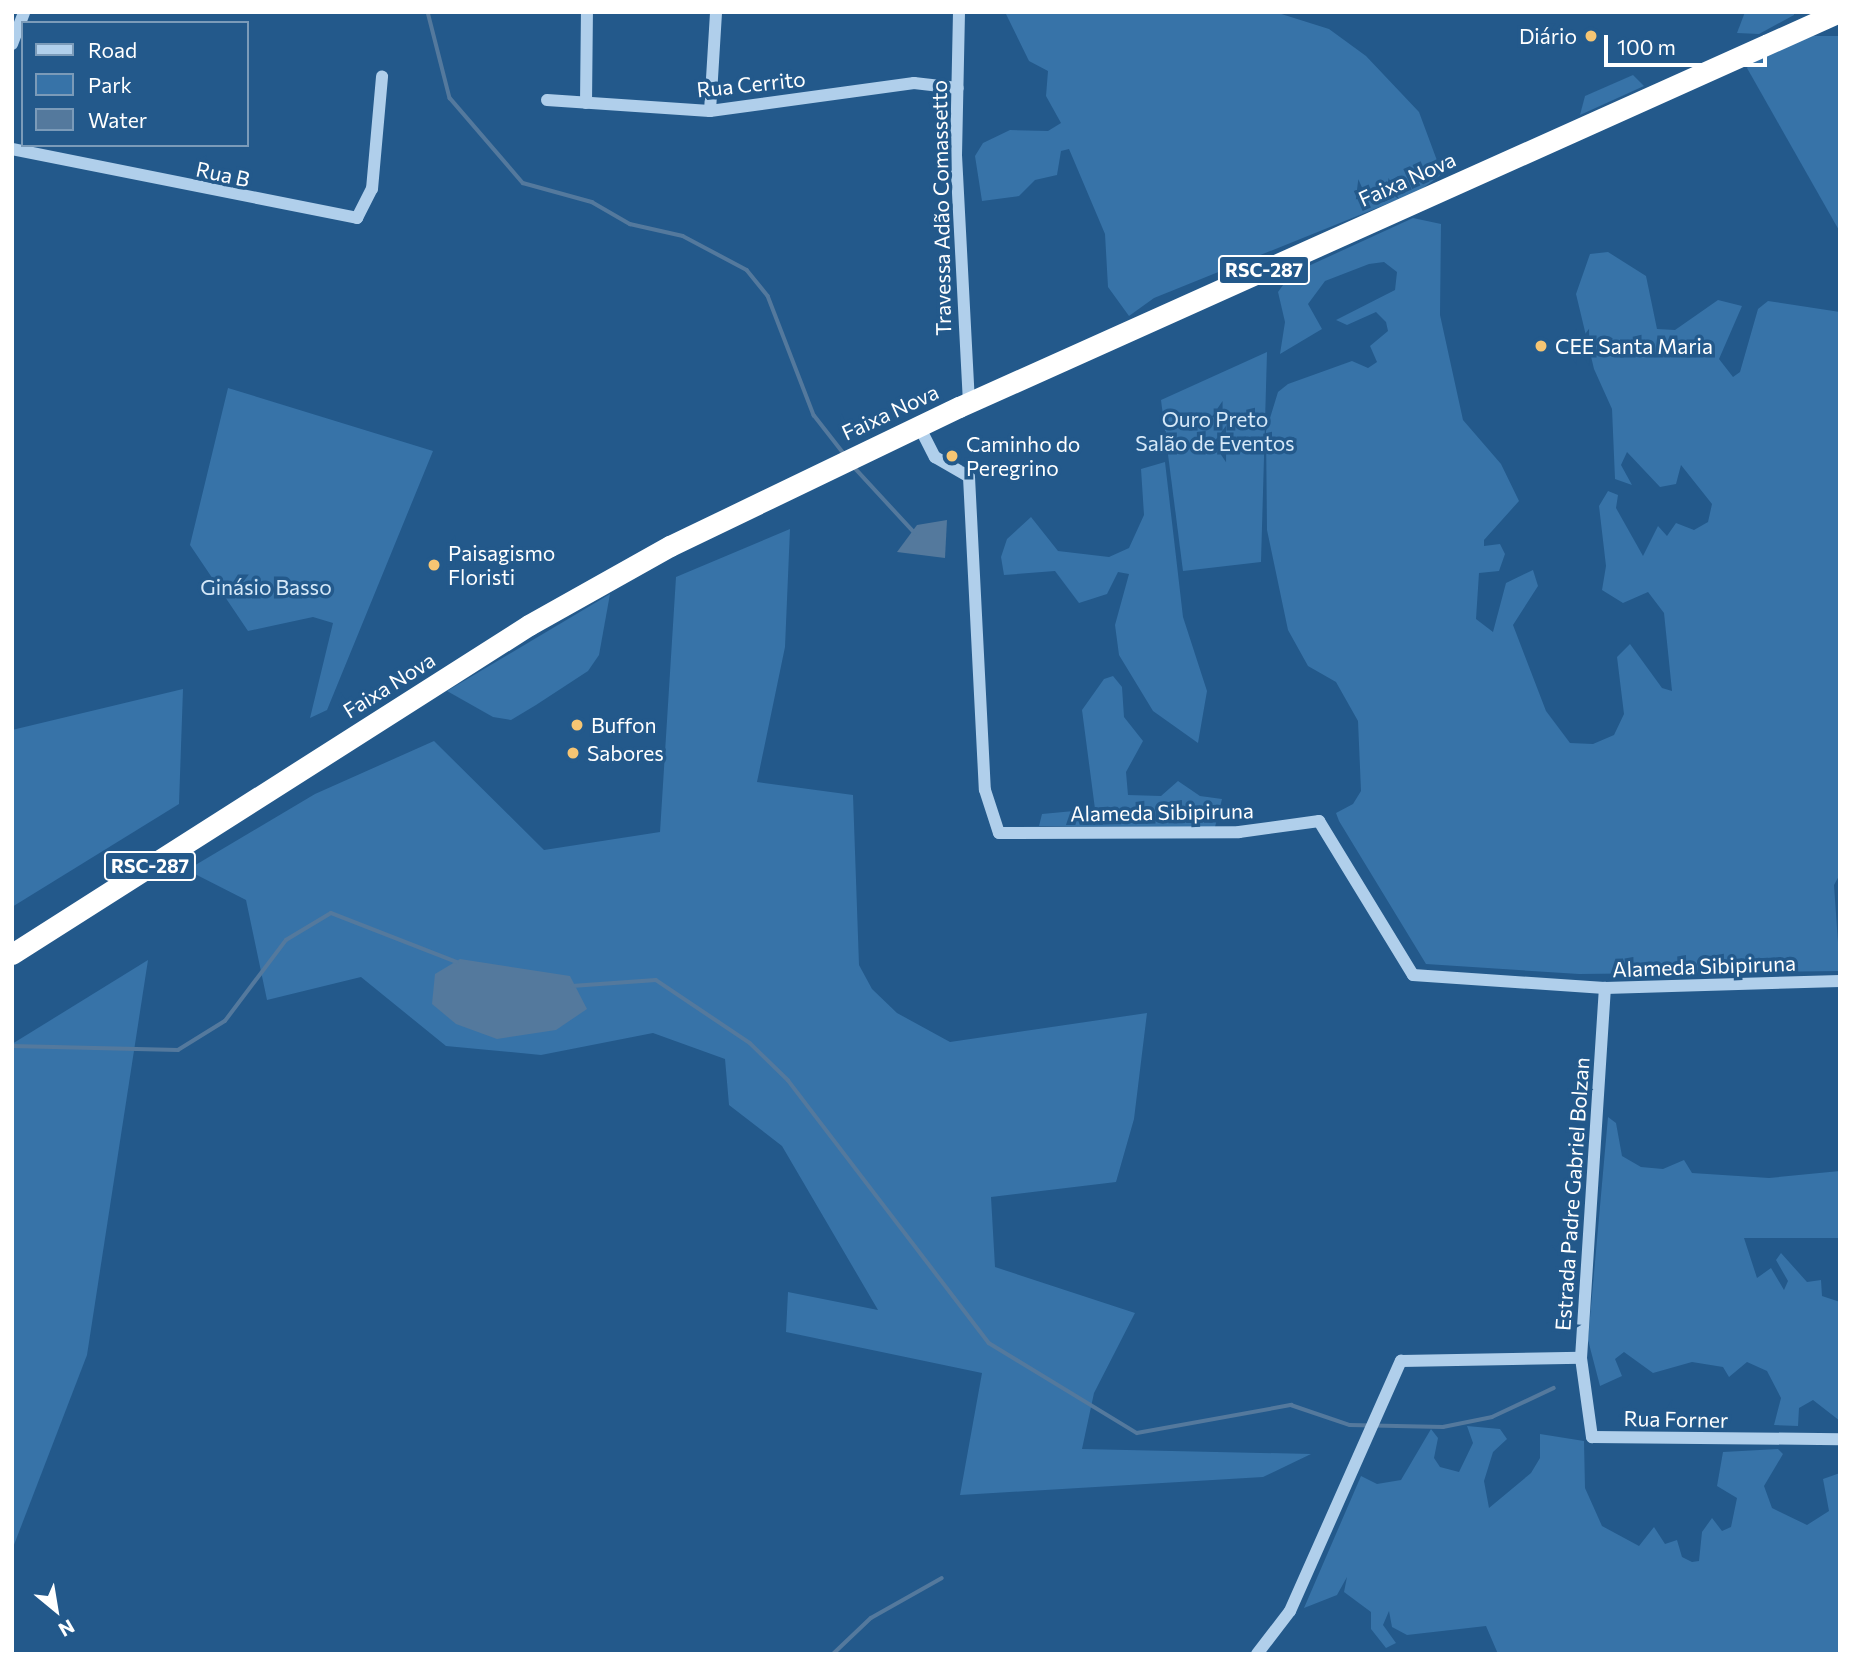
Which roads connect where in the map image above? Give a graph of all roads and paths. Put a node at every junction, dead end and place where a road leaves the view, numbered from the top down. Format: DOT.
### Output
graph roads {
  1 [pos="24,12"];
  2 [pos="587,12"];
  3 [pos="716,12"];
  4 [pos="960,12"];
  5 [pos="1839,12"];
  6 [pos="12,44"];
  7 [pos="382,76"];
  8 [pos="958,88"];
  9 [pos="547,100"];
  10 [pos="586,103"];
  11 [pos="710,111"];
  12 [pos="12,149"];
  13 [pos="968,403"];
  14 [pos="919,426"];
  15 [pos="12,954"];
  16 [pos="1840,981"];
  17 [pos="1605,988"];
  18 [pos="1581,1358"];
  19 [pos="1840,1439"];
  20 [pos="1257,1654"];
  1 -- 6 [label="street"];
  2 -- 10 [label="street"];
  3 -- 11 [label="street"];
  4 -- 8 [label="street, Travessa Adão Comassetto"];
  5 -- 13 [label="highway, Faixa Nova / RSC-287"];
  7 -- 12 [label="street, Rua B"];
  8 -- 11 [label="street, Rua Cerrito"];
  8 -- 13 [label="street, Travessa Adão Comassetto"];
  9 -- 10 [label="street, Rua Cerrito"];
  10 -- 11 [label="street, Rua Cerrito"];
  13 -- 14 [label="highway, Faixa Nova / RSC-287"];
  14 -- 15 [label="highway, Faixa Nova / RSC-287"];
  14 -- 17 [label="street, Alameda Sibipiruna"];
  16 -- 17 [label="street, Alameda Sibipiruna"];
  17 -- 18 [label="street, Estrada Padre Gabriel Bolzan"];
  18 -- 19 [label="street, Rua Forner"];
  18 -- 20 [label="street, Estrada Padre Gabriel Bolzan"];
}
